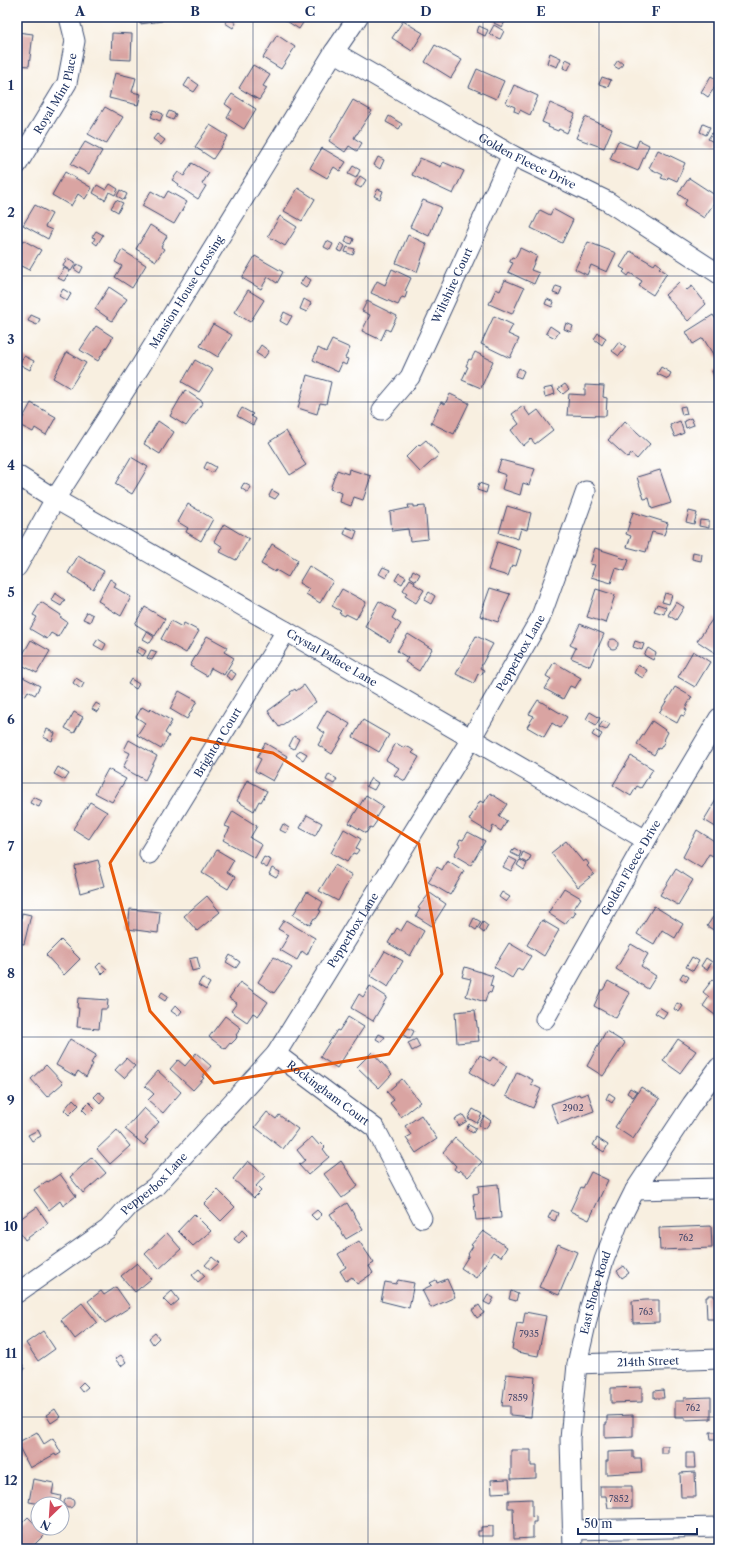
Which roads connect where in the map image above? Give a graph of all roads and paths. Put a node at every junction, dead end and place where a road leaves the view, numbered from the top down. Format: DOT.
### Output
graph roads {
  1 [pos="69,17"];
  2 [pos="358,17"];
  3 [pos="334,52"];
  4 [pos="512,155"];
  5 [pos="19,157"];
  6 [pos="719,274"];
  7 [pos="382,410"];
  8 [pos="17,475"];
  9 [pos="586,491"];
  10 [pos="55,499"];
  11 [pos="17,567"];
  12 [pos="286,631"];
  13 [pos="719,718"];
  14 [pos="471,739"];
  15 [pos="646,840"];
  16 [pos="149,854"];
  17 [pos="545,1019"];
  18 [pos="276,1054"];
  19 [pos="719,1067"];
  20 [pos="719,1188"];
  21 [pos="635,1190"];
  22 [pos="422,1218"];
  23 [pos="17,1293"];
  24 [pos="719,1359"];
  25 [pos="577,1364"];
  26 [pos="719,1527"];
  27 [pos="572,1530"];
  28 [pos="573,1549"];
  1 -- 5 [label="street, Royal Mint Place"];
  2 -- 3 [label="street, Mansion House Crossing"];
  3 -- 4 [label="street, Golden Fleece Drive"];
  3 -- 10 [label="street, Mansion House Crossing"];
  4 -- 6 [label="street, Golden Fleece Drive"];
  4 -- 7 [label="street, Wiltshire Court"];
  8 -- 10 [label="street, Crystal Palace Lane"];
  9 -- 14 [label="street, Pepperbox Lane"];
  10 -- 11 [label="street, Mansion House Crossing"];
  10 -- 12 [label="street, Crystal Palace Lane"];
  12 -- 14 [label="street, Crystal Palace Lane"];
  12 -- 16 [label="street, Brighton Court"];
  13 -- 15 [label="street, Golden Fleece Drive"];
  14 -- 15 [label="street, Crystal Palace Lane"];
  14 -- 18 [label="street, Pepperbox Lane"];
  15 -- 17 [label="street, Golden Fleece Drive"];
  18 -- 22 [label="street, Rockingham Court"];
  18 -- 23 [label="street, Pepperbox Lane"];
  19 -- 21 [label="street, East Shore Road"];
  20 -- 21 [label="street"];
  21 -- 25 [label="street, East Shore Road"];
  24 -- 25 [label="street, 214th Street"];
  25 -- 27 [label="street, East Shore Road"];
  26 -- 27 [label="street"];
  27 -- 28 [label="street, East Shore Road"];
}
